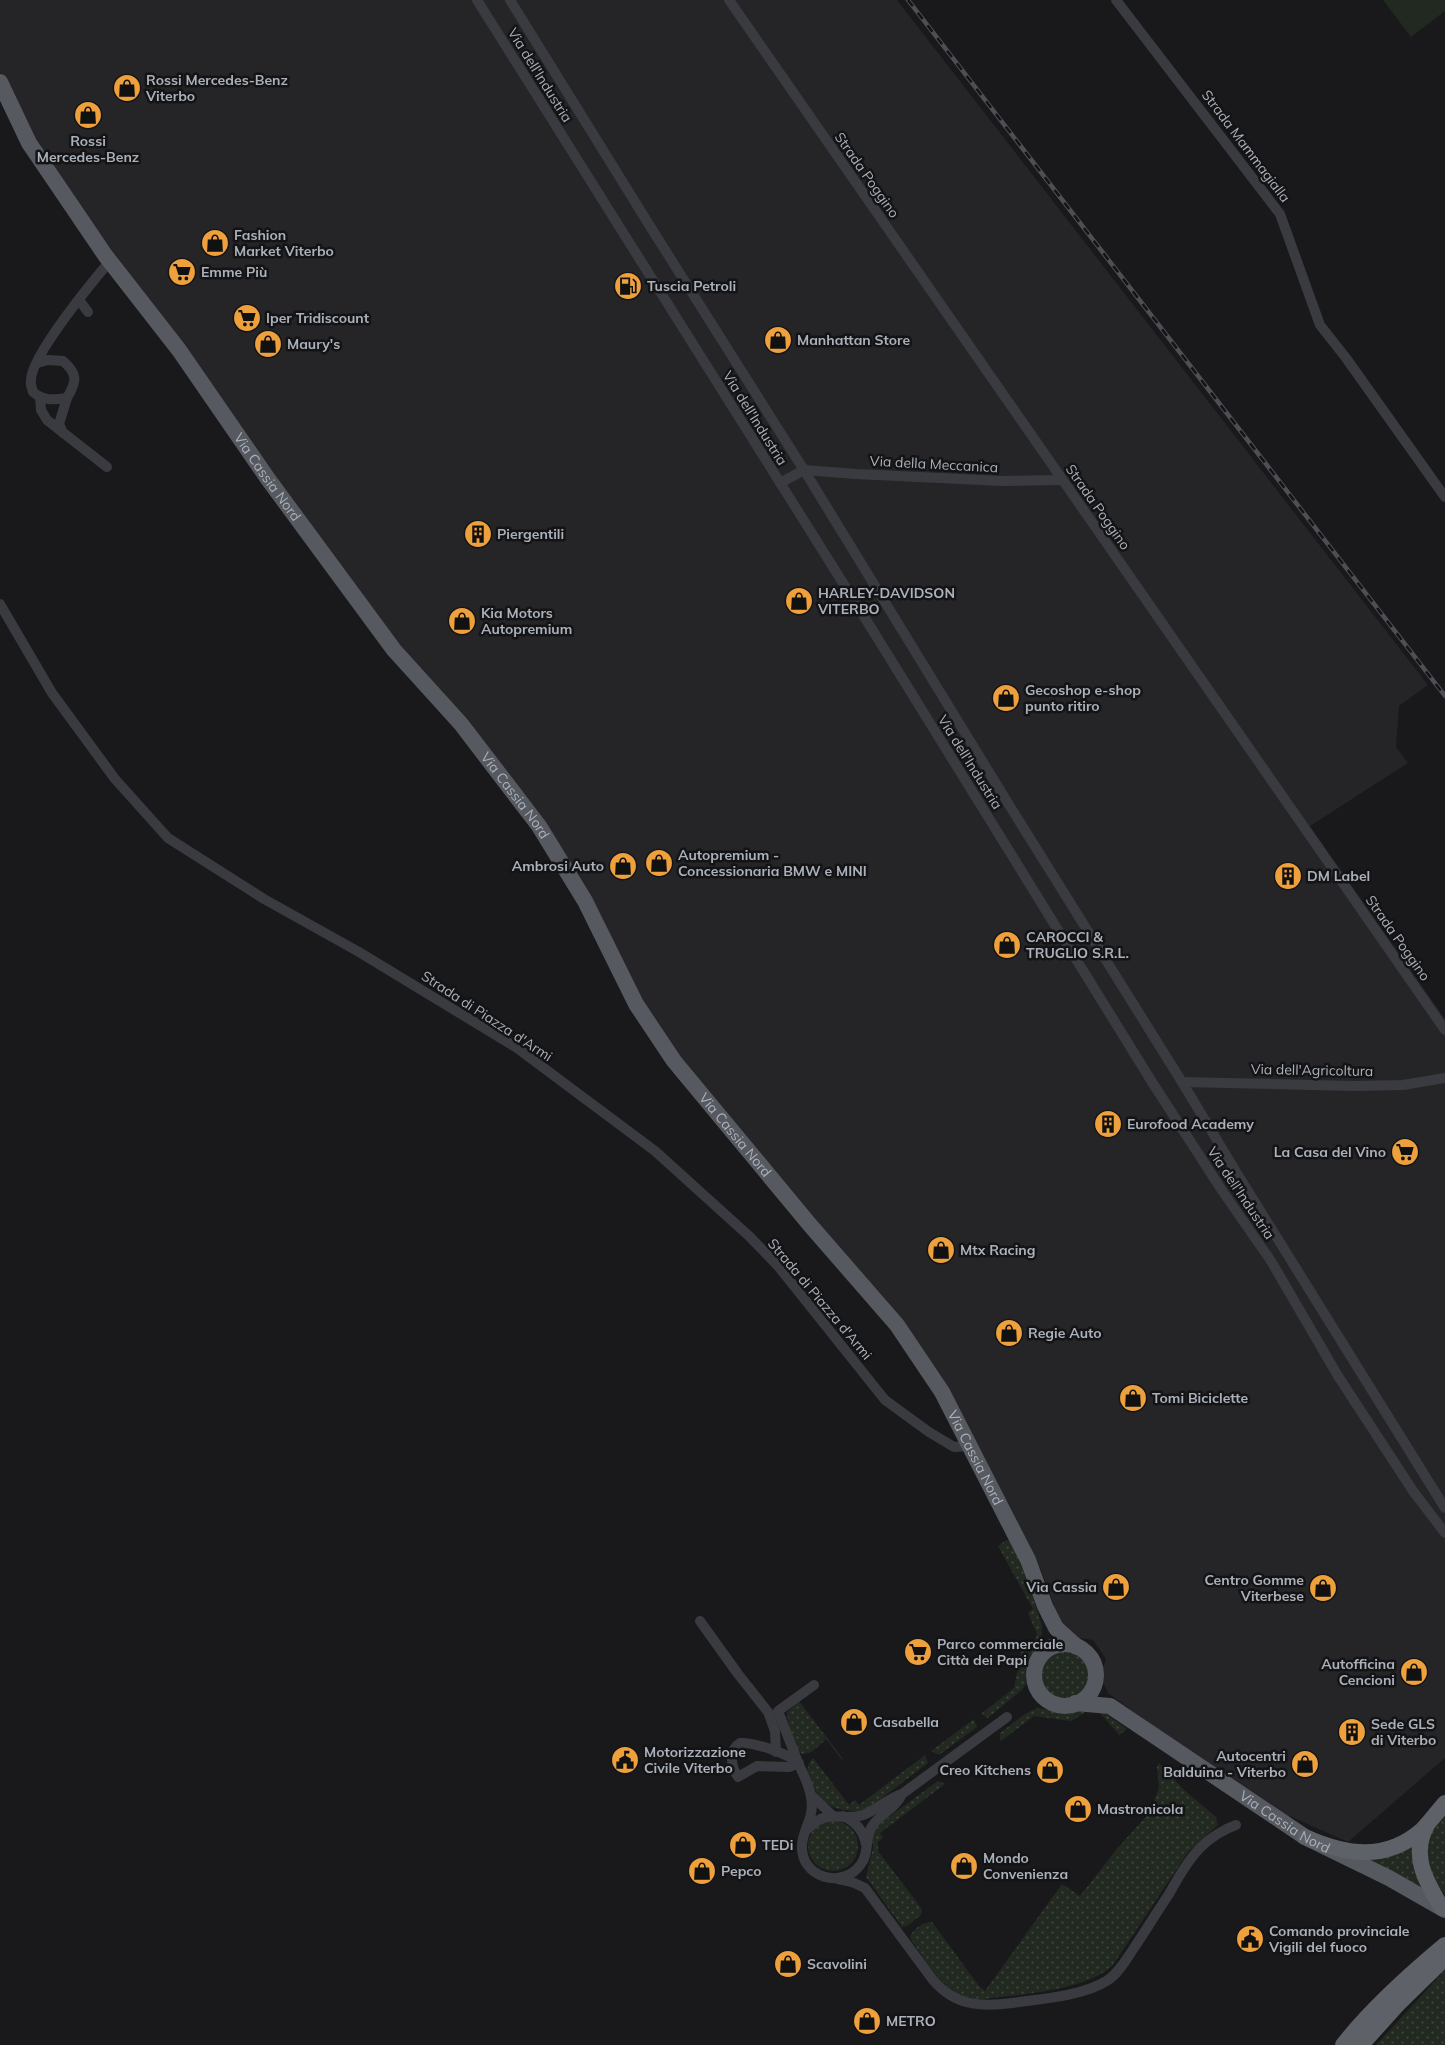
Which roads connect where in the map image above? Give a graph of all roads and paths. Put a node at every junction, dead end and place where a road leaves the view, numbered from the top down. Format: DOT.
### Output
graph roads {
  1 [pos="478,0"];
  2 [pos="510,0"];
  3 [pos="729,0"];
  4 [pos="1116,0"];
  5 [pos="0,82"];
  6 [pos="110,261"];
  7 [pos="78,300"];
  8 [pos="88,312"];
  9 [pos="36,363"];
  10 [pos="40,397"];
  11 [pos="67,398"];
  12 [pos="63,433"];
  13 [pos="107,467"];
  14 [pos="804,470"];
  15 [pos="1062,480"];
  16 [pos="780,483"];
  17 [pos="1445,497"];
  18 [pos="0,604"];
  19 [pos="1445,1030"];
  20 [pos="1444,1078"];
  21 [pos="1182,1082"];
  22 [pos="969,1446"];
  23 [pos="1445,1508"];
  24 [pos="1445,1533"];
  25 [pos="1045,1606"];
  26 [pos="700,1621"];
  27 [pos="1077,1647"];
  28 [pos="1042,1654"];
  29 [pos="1095,1672"];
  30 [pos="814,1685"];
  31 [pos="1075,1703"];
  32 [pos="1110,1706"];
  33 [pos="1006,1717"];
  34 [pos="776,1752"];
  35 [pos="799,1763"];
  36 [pos="902,1794"];
  37 [pos="811,1795"];
  38 [pos="1445,1803"];
  39 [pos="837,1816"];
  40 [pos="1428,1824"];
  41 [pos="1236,1825"];
  42 [pos="808,1829"];
  43 [pos="1305,1837"];
  44 [pos="866,1845"];
  45 [pos="862,1863"];
  46 [pos="838,1879"];
  47 [pos="865,1888"];
  48 [pos="1443,1909"];
  49 [pos="1444,1950"];
  50 [pos="1399,2003"];
  51 [pos="1357,2038"];
  52 [pos="1341,2045"];
  53 [pos="1367,2045"];
  1 -- 16 [label="street, Via dell'Industria"];
  2 -- 14 [label="street, Via dell'Industria"];
  3 -- 15 [label="street, Strada Poggino"];
  4 -- 17 [label="street, Strada Mammagialla"];
  5 -- 6 [label="main road, Via Cassia Nord"];
  6 -- 7 [label="street"];
  6 -- 22 [label="main road, Via Cassia Nord"];
  7 -- 8 [label="street"];
  7 -- 9 [label="street"];
  9 -- 10 [label="street"];
  9 -- 11 [label="street"];
  10 -- 11 [label="street"];
  10 -- 12 [label="street"];
  11 -- 12 [label="street"];
  12 -- 13 [label="street"];
  14 -- 15 [label="street, Via della Meccanica"];
  14 -- 16 [label="street"];
  14 -- 21 [label="street, Via dell'Industria"];
  15 -- 19 [label="street, Strada Poggino"];
  16 -- 24 [label="street, Via dell'Industria"];
  18 -- 22 [label="street, Strada di Piazza d'Armi"];
  20 -- 21 [label="street, Via dell'Agricoltura"];
  21 -- 23 [label="street, Via dell'Industria"];
  22 -- 25 [label="main road, Via Cassia Nord"];
  25 -- 27 [label="main road, Via Cassia Nord"];
  25 -- 28 [label="main road, Via Cassia Nord"];
  26 -- 34 [label="street"];
  27 -- 28 [label="main road"];
  27 -- 29 [label="main road"];
  28 -- 31 [label="main road"];
  29 -- 31 [label="main road"];
  29 -- 32 [label="main road"];
  30 -- 35 [label="street"];
  31 -- 32 [label="main road, Via Cassia Nord"];
  32 -- 43 [label="main road, Via Cassia Nord"];
  33 -- 36 [label="street"];
  34 -- 35 [label="street"];
  34 -- 35 [label="street"];
  35 -- 37 [label="street"];
  36 -- 39 [label="street"];
  36 -- 44 [label="street"];
  37 -- 39 [label="street"];
  37 -- 42 [label="street"];
  38 -- 40 [label="highway"];
  39 -- 42 [label="street"];
  39 -- 44 [label="street"];
  40 -- 43 [label="highway"];
  40 -- 48 [label="highway"];
  41 -- 47 [label="street"];
  42 -- 46 [label="street"];
  43 -- 48 [label="main road, Via Cassia Nord"];
  44 -- 45 [label="street"];
  45 -- 46 [label="street"];
  45 -- 47 [label="street"];
  46 -- 47 [label="street"];
  49 -- 50 [label="highway"];
  49 -- 51 [label="highway"];
  50 -- 51 [label="highway"];
  50 -- 53 [label="highway"];
  51 -- 52 [label="highway"];
}
